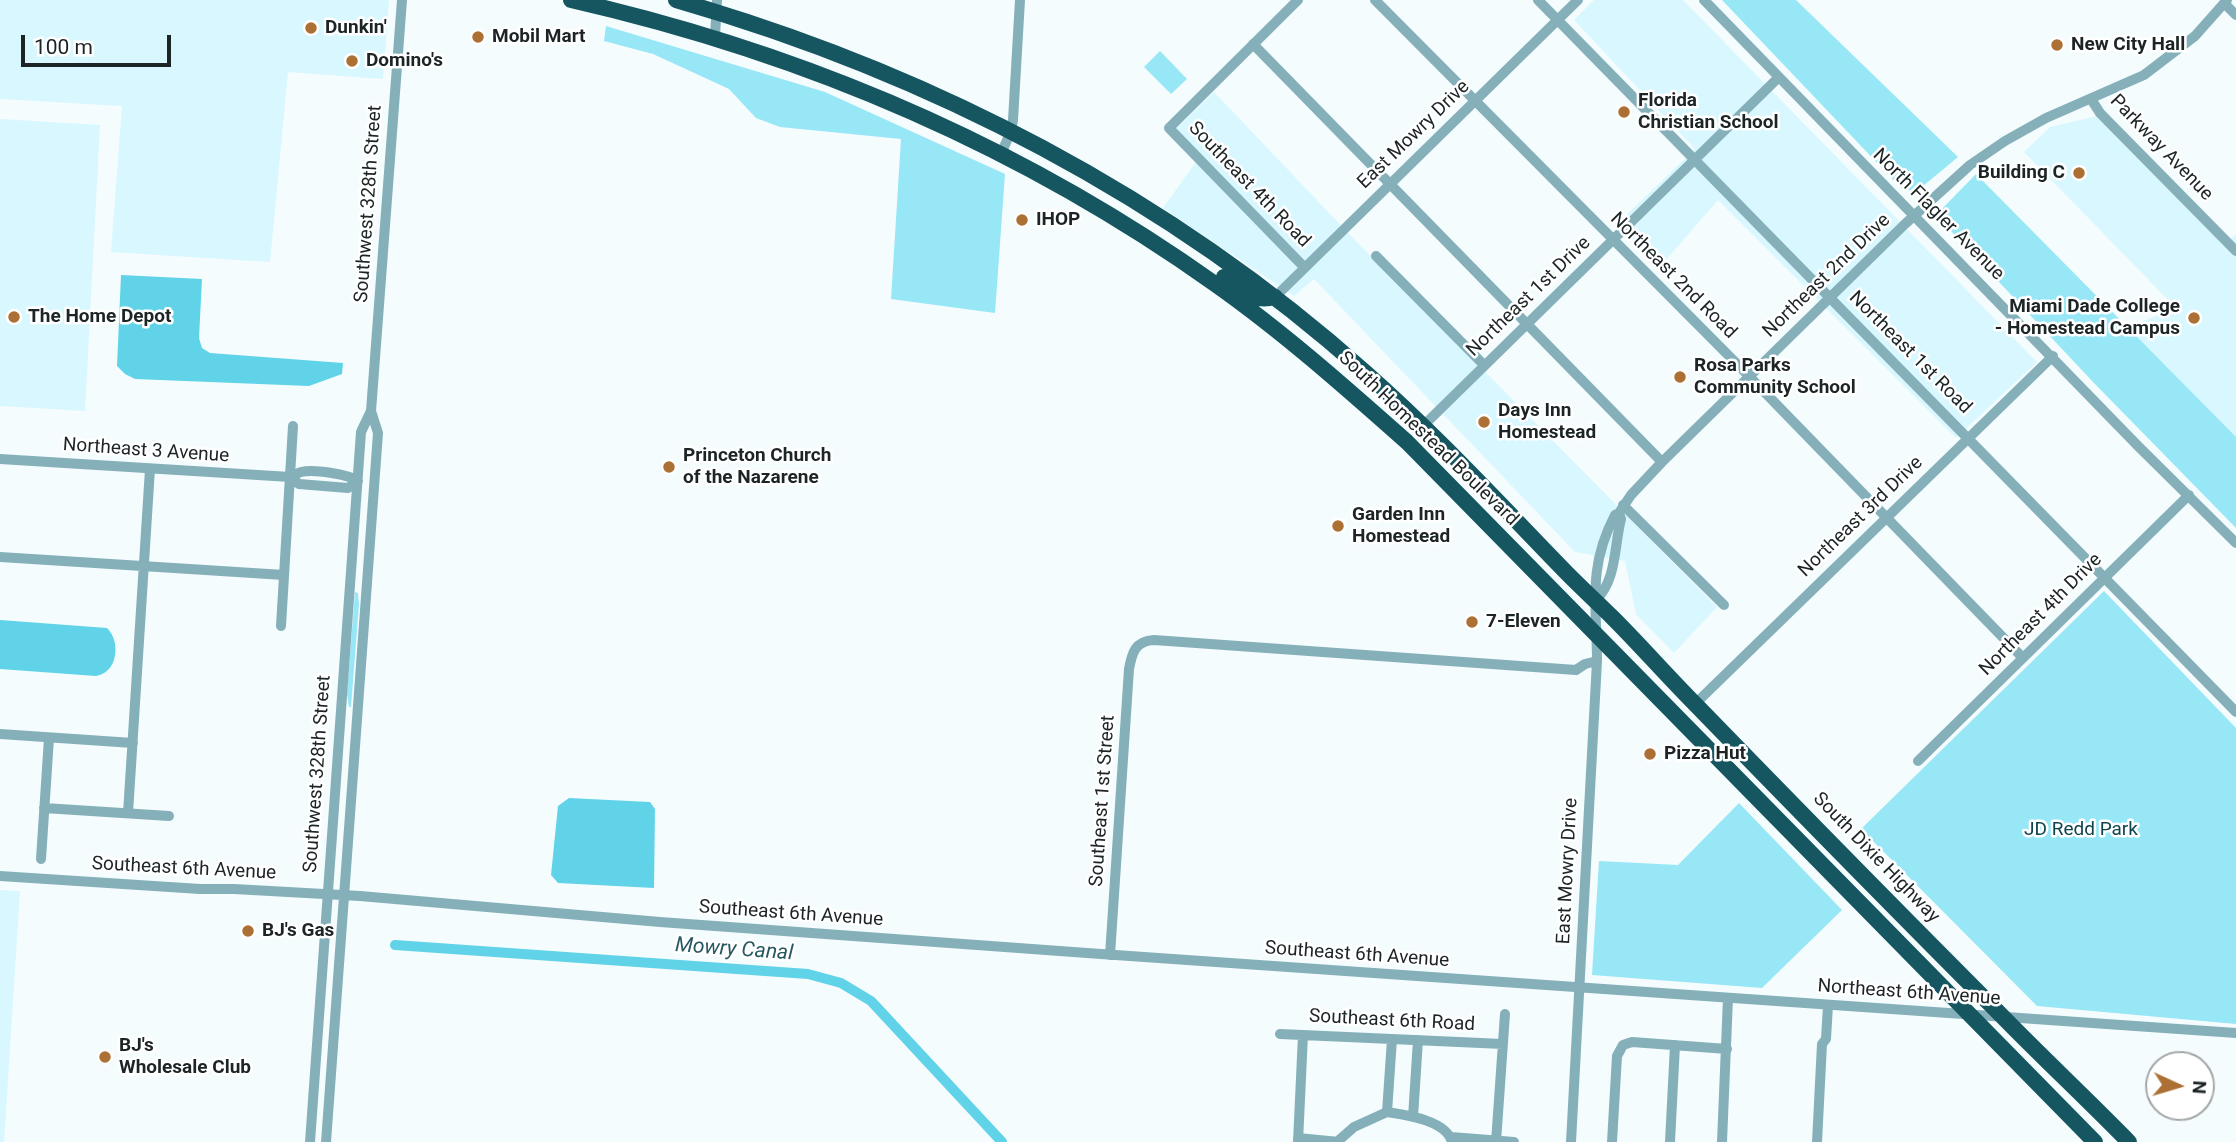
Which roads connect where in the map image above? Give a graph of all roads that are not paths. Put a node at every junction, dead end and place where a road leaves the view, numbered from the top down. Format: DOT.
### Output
graph roads {
  1 [pos="402,0"];
  2 [pos="571,0"];
  3 [pos="676,0"];
  4 [pos="1020,0"];
  5 [pos="1298,0"];
  6 [pos="1375,0"];
  7 [pos="1538,0"];
  8 [pos="1578,0"];
  9 [pos="1704,0"];
  10 [pos="2226,2"];
  11 [pos="716,6"];
  12 [pos="2236,15"];
  13 [pos="1558,20"];
  14 [pos="715,37"];
  15 [pos="1252,44"];
  16 [pos="1779,77"];
  17 [pos="2091,99"];
  18 [pos="1475,100"];
  19 [pos="1011,131"];
  20 [pos="1001,154"];
  21 [pos="1694,160"];
  22 [pos="1390,183"];
  23 [pos="1915,215"];
  24 [pos="1613,239"];
  25 [pos="1166,251"];
  26 [pos="2236,251"];
  27 [pos="1376,256"];
  28 [pos="1304,267"];
  29 [pos="1275,297"];
  30 [pos="1830,298"];
  31 [pos="1267,323"];
  32 [pos="1527,323"];
  33 [pos="2053,356"];
  34 [pos="1484,365"];
  35 [pos="1749,377"];
  36 [pos="1372,378"];
  37 [pos="371,411"];
  38 [pos="1424,425"];
  39 [pos="293,426"];
  40 [pos="1968,437"];
  41 [pos="0,459"];
  42 [pos="1662,461"];
  43 [pos="150,469"];
  44 [pos="313,472"];
  45 [pos="290,478"];
  46 [pos="358,481"];
  47 [pos="312,485"];
  48 [pos="2189,495"];
  49 [pos="1621,509"];
  50 [pos="1887,517"];
  51 [pos="2236,543"];
  52 [pos="0,557"];
  53 [pos="144,566"];
  54 [pos="284,575"];
  55 [pos="2104,577"];
  56 [pos="1595,601"];
  57 [pos="1724,605"];
  58 [pos="281,626"];
  59 [pos="1597,634"];
  60 [pos="2022,657"];
  61 [pos="1597,662"];
  62 [pos="1576,670"];
  63 [pos="1596,684"];
  64 [pos="1695,704"];
  65 [pos="2236,712"];
  66 [pos="0,734"];
  67 [pos="49,738"];
  68 [pos="133,743"];
  69 [pos="1918,761"];
  70 [pos="44,808"];
  71 [pos="128,813"];
  72 [pos="169,816"];
  73 [pos="41,859"];
  74 [pos="0,876"];
  75 [pos="327,894"];
  76 [pos="343,895"];
  77 [pos="1110,955"];
  78 [pos="1580,988"];
  79 [pos="1728,998"];
  80 [pos="1825,1005"];
  81 [pos="1968,1013"];
  82 [pos="1505,1014"];
  83 [pos="2003,1018"];
  84 [pos="2236,1033"];
  85 [pos="1280,1034"];
  86 [pos="1303,1035"];
  87 [pos="1392,1039"];
  88 [pos="1418,1040"];
  89 [pos="1503,1044"];
  90 [pos="1675,1045"];
  91 [pos="1727,1049"];
  92 [pos="1387,1112"];
  93 [pos="1413,1117"];
  94 [pos="1298,1140"];
  95 [pos="1452,1140"];
  96 [pos="310,1142"];
  97 [pos="326,1142"];
  98 [pos="1338,1142"];
  99 [pos="1496,1142"];
  100 [pos="1514,1142"];
  101 [pos="1571,1142"];
  102 [pos="1612,1142"];
  103 [pos="1670,1142"];
  104 [pos="1722,1142"];
  105 [pos="1817,1142"];
  106 [pos="2095,1142"];
  107 [pos="2129,1142"];
  1 -- 37 [label="street, Southwest 328th Street"];
  2 -- 14 [label="highway, South Homestead Boulevard"];
  3 -- 11 [label="highway, South Homestead Boulevard"];
  4 -- 19 [label="street"];
  5 -- 15 [label="street"];
  6 -- 18 [label="street, Northeast 2nd Road"];
  7 -- 13 [label="street, Northeast 1st Road"];
  8 -- 13 [label="street, East Mowry Drive"];
  9 -- 16 [label="street, North Flagler Avenue"];
  10 -- 12 [label="street"];
  10 -- 17 [label="street, Northeast 2nd Drive"];
  11 -- 14 [label="street"];
  11 -- 19 [label="highway, South Homestead Boulevard"];
  13 -- 18 [label="street, East Mowry Drive"];
  13 -- 21 [label="street, Northeast 1st Road"];
  14 -- 20 [label="highway, South Homestead Boulevard"];
  15 -- 22 [label="street"];
  15 -- 28 [label="street, Southeast 4th Road"];
  16 -- 21 [label="street, Northeast 1st Drive"];
  16 -- 23 [label="street, North Flagler Avenue"];
  17 -- 23 [label="street, Northeast 2nd Drive"];
  17 -- 26 [label="street, Parkway Avenue"];
  18 -- 22 [label="street, East Mowry Drive"];
  18 -- 24 [label="street, Northeast 2nd Road"];
  19 -- 20 [label="street"];
  19 -- 29 [label="highway, South Homestead Boulevard"];
  20 -- 25 [label="highway, South Homestead Boulevard"];
  21 -- 24 [label="street, Northeast 1st Drive"];
  21 -- 30 [label="street, Northeast 1st Road"];
  22 -- 28 [label="street, East Mowry Drive"];
  22 -- 32 [label="street"];
  23 -- 30 [label="street, Northeast 2nd Drive"];
  23 -- 33 [label="street, North Flagler Avenue"];
  24 -- 32 [label="street, Northeast 1st Drive"];
  24 -- 35 [label="street, Northeast 2nd Road"];
  25 -- 29 [label="highway"];
  25 -- 31 [label="highway, South Homestead Boulevard"];
  27 -- 34 [label="street"];
  28 -- 29 [label="street, East Mowry Drive"];
  29 -- 36 [label="highway, South Homestead Boulevard"];
  30 -- 35 [label="street, Northeast 2nd Drive"];
  30 -- 40 [label="street, Northeast 1st Road"];
  31 -- 36 [label="highway"];
  31 -- 59 [label="highway, South Homestead Boulevard"];
  32 -- 34 [label="street, Northeast 1st Drive"];
  32 -- 42 [label="street"];
  33 -- 40 [label="street, Northeast 3rd Drive"];
  33 -- 48 [label="street, North Flagler Avenue"];
  34 -- 38 [label="street, Northeast 1st Drive"];
  35 -- 42 [label="street, Northeast 2nd Drive"];
  35 -- 50 [label="street, Northeast 2nd Road"];
  36 -- 38 [label="highway, South Homestead Boulevard"];
  37 -- 46 [label="street, Southwest 328th Street"];
  37 -- 76 [label="street, Southwest 328th Street"];
  38 -- 56 [label="highway, South Homestead Boulevard"];
  39 -- 45 [label="street"];
  40 -- 50 [label="street, Northeast 3rd Drive"];
  40 -- 55 [label="street, Northeast 1st Road"];
  41 -- 43 [label="street, Northeast 3 Avenue"];
  42 -- 49 [label="street, Northeast 2nd Drive"];
  43 -- 45 [label="street, Northeast 3 Avenue"];
  43 -- 53 [label="street"];
  44 -- 45 [label="street, Northeast 3 Avenue"];
  44 -- 46 [label="street, Northeast 3 Avenue"];
  44 -- 47 [label="street"];
  45 -- 47 [label="street, Northeast 3 Avenue"];
  45 -- 54 [label="street"];
  46 -- 47 [label="street, Northeast 3 Avenue"];
  46 -- 75 [label="street, Southwest 328th Street"];
  48 -- 51 [label="street, North Flagler Avenue"];
  48 -- 55 [label="street, Northeast 4th Drive"];
  49 -- 56 [label="street"];
  49 -- 57 [label="street"];
  50 -- 60 [label="street, Northeast 2nd Road"];
  50 -- 64 [label="street, Northeast 3rd Drive"];
  52 -- 53 [label="street"];
  53 -- 54 [label="street"];
  53 -- 68 [label="street"];
  54 -- 58 [label="street"];
  55 -- 60 [label="street, Northeast 4th Drive"];
  55 -- 65 [label="street, Northeast 1st Road"];
  56 -- 59 [label="street, East Mowry Drive"];
  56 -- 64 [label="highway, South Dixie Highway"];
  59 -- 61 [label="street, East Mowry Drive"];
  59 -- 81 [label="highway"];
  60 -- 69 [label="street, Northeast 4th Drive"];
  61 -- 62 [label="street"];
  61 -- 63 [label="street, East Mowry Drive"];
  62 -- 63 [label="street"];
  62 -- 77 [label="street, Southeast 1st Street"];
  63 -- 78 [label="street, East Mowry Drive"];
  64 -- 83 [label="highway, South Dixie Highway"];
  66 -- 67 [label="street"];
  67 -- 68 [label="street"];
  67 -- 70 [label="street"];
  68 -- 71 [label="street"];
  70 -- 71 [label="street"];
  70 -- 73 [label="street"];
  71 -- 72 [label="street"];
  74 -- 75 [label="street, Southeast 6th Avenue"];
  75 -- 76 [label="street, Southeast 6th Avenue"];
  75 -- 96 [label="street, Southwest 328th Street"];
  76 -- 77 [label="street, Southeast 6th Avenue"];
  76 -- 97 [label="street, Southwest 328th Street"];
  77 -- 78 [label="street, Southeast 6th Avenue"];
  78 -- 79 [label="street, Northeast 6th Avenue"];
  78 -- 101 [label="street, East Mowry Drive"];
  79 -- 80 [label="street, Northeast 6th Avenue"];
  79 -- 91 [label="street"];
  80 -- 81 [label="street, Northeast 6th Avenue"];
  80 -- 105 [label="street"];
  81 -- 83 [label="street, Northeast 6th Avenue"];
  81 -- 106 [label="highway"];
  82 -- 89 [label="street"];
  83 -- 84 [label="street, Northeast 6th Avenue"];
  83 -- 107 [label="highway, South Dixie Highway"];
  85 -- 86 [label="street, Southeast 6th Road"];
  86 -- 87 [label="street, Southeast 6th Road"];
  86 -- 94 [label="street"];
  87 -- 88 [label="street, Southeast 6th Road"];
  87 -- 92 [label="street"];
  88 -- 89 [label="street, Southeast 6th Road"];
  88 -- 93 [label="street"];
  89 -- 99 [label="street"];
  90 -- 91 [label="street"];
  90 -- 102 [label="street"];
  90 -- 103 [label="street"];
  91 -- 104 [label="street"];
  92 -- 93 [label="street"];
  92 -- 98 [label="street"];
  93 -- 95 [label="street"];
  94 -- 98 [label="street"];
  95 -- 99 [label="street"];
  99 -- 100 [label="street"];
}
